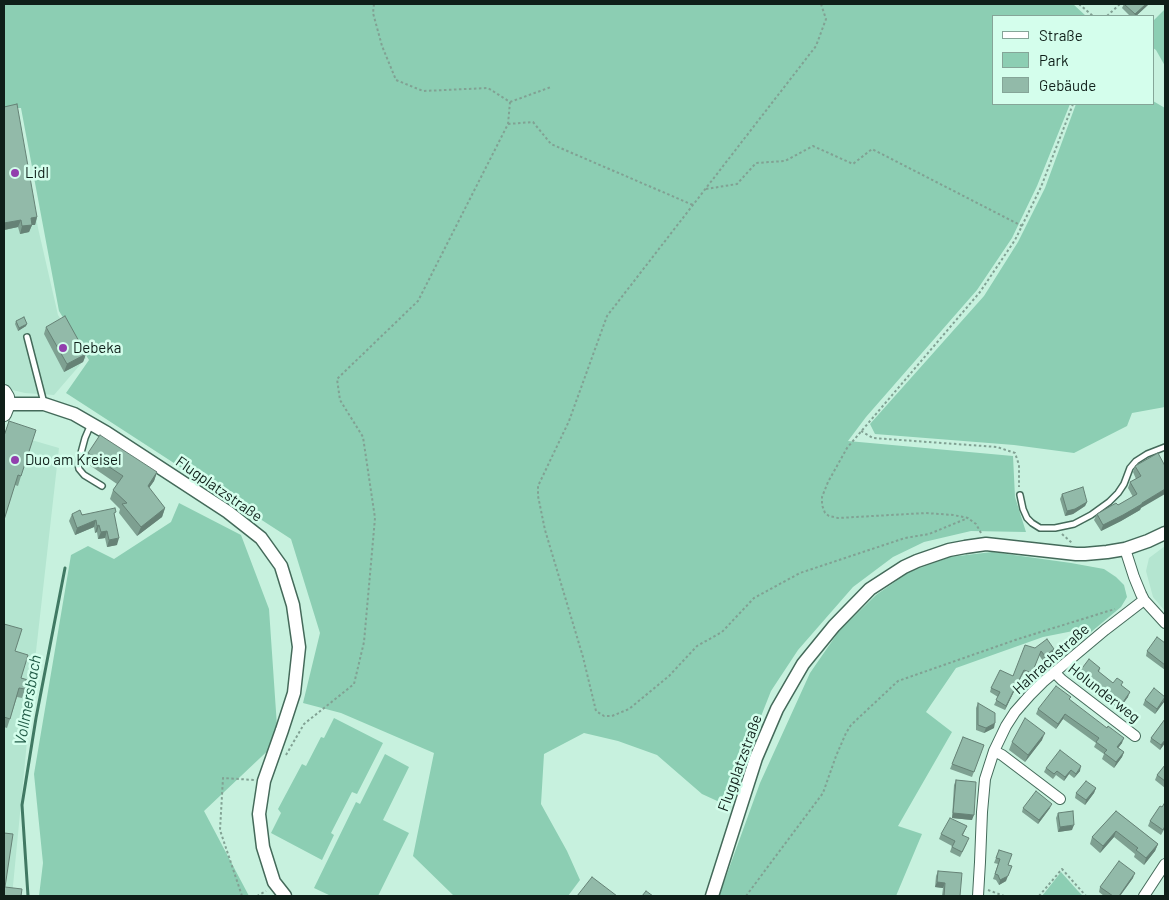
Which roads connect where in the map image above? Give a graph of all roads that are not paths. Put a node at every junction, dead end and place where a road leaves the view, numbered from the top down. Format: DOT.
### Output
graph roads {
  1 [pos="27,337"];
  2 [pos="5,404"];
  3 [pos="44,404"];
  4 [pos="92,424"];
  5 [pos="1165,447"];
  6 [pos="102,486"];
  7 [pos="1020,495"];
  8 [pos="1165,533"];
  9 [pos="1125,549"];
  10 [pos="1144,600"];
  11 [pos="1165,623"];
  12 [pos="1054,672"];
  13 [pos="1136,736"];
  14 [pos="994,752"];
  15 [pos="1060,799"];
  16 [pos="1165,864"];
  17 [pos="978,892"];
  18 [pos="285,896"];
  19 [pos="712,896"];
  20 [pos="1144,896"];
  1 -- 3 [label="lane"];
  2 -- 3 [label="street, Flugplatzstraße"];
  3 -- 4 [label="street, Flugplatzstraße"];
  4 -- 6 [label="lane"];
  4 -- 18 [label="street, Flugplatzstraße"];
  5 -- 7 [label="lane"];
  8 -- 9 [label="street, Flugplatzstraße"];
  9 -- 10 [label="street"];
  9 -- 19 [label="street, Flugplatzstraße"];
  10 -- 11 [label="street"];
  10 -- 12 [label="street, Hahrachstraße"];
  12 -- 13 [label="street, Holunderweg"];
  12 -- 14 [label="street, Hahrachstraße"];
  14 -- 15 [label="street"];
  14 -- 17 [label="street, Hahrachstraße"];
  16 -- 20 [label="street"];
}
